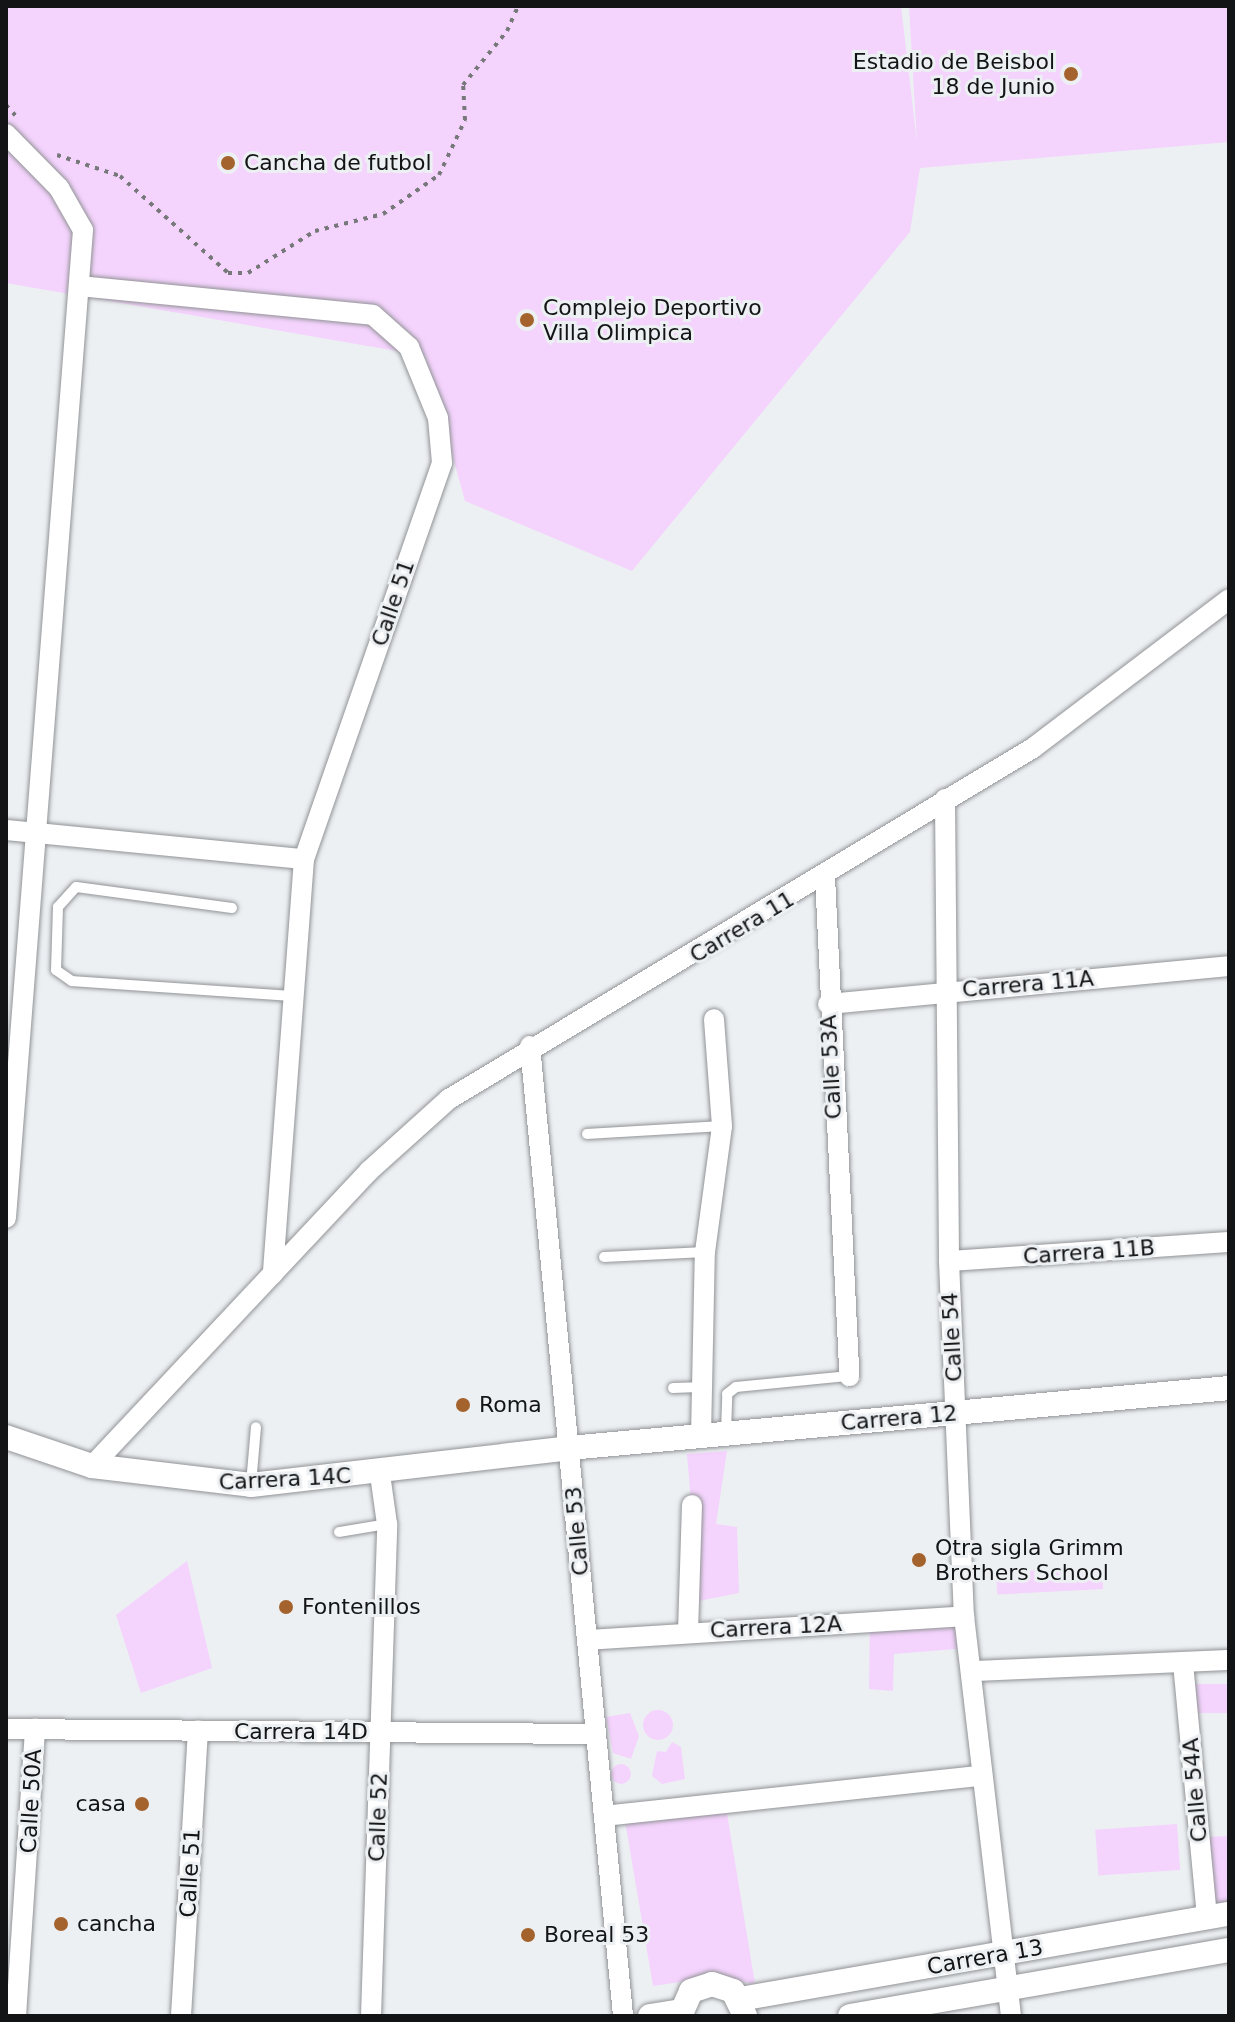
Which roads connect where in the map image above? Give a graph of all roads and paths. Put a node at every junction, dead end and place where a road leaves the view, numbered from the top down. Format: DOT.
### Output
graph roads {
  1 [pos="518,6"];
  2 [pos="6,105"];
  3 [pos="25,125"];
  4 [pos="6,134"];
  5 [pos="51,153"];
  6 [pos="79,286"];
  7 [pos="1229,599"];
  8 [pos="945,799"];
  9 [pos="6,830"];
  10 [pos="36,831"];
  11 [pos="304,859"];
  12 [pos="825,877"];
  13 [pos="232,908"];
  14 [pos="1229,966"];
  15 [pos="944,992"];
  16 [pos="294,996"];
  17 [pos="828,1004"];
  18 [pos="714,1019"];
  19 [pos="530,1046"];
  20 [pos="722,1126"];
  21 [pos="587,1134"];
  22 [pos="6,1218"];
  23 [pos="1229,1242"];
  24 [pos="705,1252"];
  25 [pos="604,1257"];
  26 [pos="949,1261"];
  27 [pos="273,1274"];
  28 [pos="849,1376"];
  29 [pos="698,1387"];
  30 [pos="673,1388"];
  31 [pos="1229,1388"];
  32 [pos="956,1413"];
  33 [pos="256,1427"];
  34 [pos="726,1434"];
  35 [pos="701,1436"];
  36 [pos="6,1437"];
  37 [pos="569,1448"];
  38 [pos="92,1466"];
  39 [pos="380,1474"];
  40 [pos="251,1485"];
  41 [pos="692,1505"];
  42 [pos="387,1524"];
  43 [pos="339,1532"];
  44 [pos="964,1616"];
  45 [pos="688,1632"];
  46 [pos="587,1640"];
  47 [pos="1229,1660"];
  48 [pos="1183,1663"];
  49 [pos="974,1671"];
  50 [pos="6,1729"];
  51 [pos="35,1729"];
  52 [pos="198,1731"];
  53 [pos="382,1732"];
  54 [pos="596,1734"];
  55 [pos="980,1776"];
  56 [pos="604,1816"];
  57 [pos="1218,1916"];
  58 [pos="1229,1950"];
  59 [pos="1004,1953"];
  60 [pos="1007,1989"];
  61 [pos="743,2008"];
  62 [pos="680,2013"];
  63 [pos="16,2016"];
  64 [pos="181,2016"];
  65 [pos="371,2016"];
  66 [pos="623,2016"];
  67 [pos="650,2016"];
  68 [pos="850,2016"];
  69 [pos="1011,2016"];
  1 -- 5 [label="path"];
  2 -- 3 [label="path"];
  4 -- 6 [label="street"];
  6 -- 10 [label="street"];
  6 -- 11 [label="street, Calle 51"];
  7 -- 8 [label="street, Carrera 11"];
  8 -- 12 [label="street, Carrera 11"];
  8 -- 15 [label="street, Calle 54"];
  9 -- 10 [label="street"];
  10 -- 11 [label="street"];
  10 -- 22 [label="street"];
  11 -- 16 [label="street, Calle 51"];
  12 -- 17 [label="street, Calle 53A"];
  12 -- 19 [label="street, Carrera 11"];
  13 -- 16 [label="lane"];
  14 -- 15 [label="street, Carrera 11A"];
  15 -- 17 [label="street, Carrera 11A"];
  15 -- 26 [label="street, Calle 54"];
  16 -- 27 [label="street, Calle 51"];
  17 -- 28 [label="street, Calle 53A"];
  18 -- 20 [label="street"];
  19 -- 27 [label="street, Carrera 11"];
  19 -- 37 [label="street, Calle 53"];
  20 -- 21 [label="lane"];
  20 -- 24 [label="street"];
  23 -- 26 [label="street, Carrera 11B"];
  24 -- 25 [label="lane"];
  24 -- 29 [label="street"];
  26 -- 32 [label="street, Calle 54"];
  27 -- 38 [label="street, Carrera 11"];
  28 -- 34 [label="lane"];
  29 -- 30 [label="lane"];
  29 -- 35 [label="street"];
  31 -- 32 [label="street, Carrera 12"];
  32 -- 34 [label="street, Carrera 12"];
  32 -- 44 [label="street, Calle 54"];
  33 -- 40 [label="lane"];
  34 -- 35 [label="street, Carrera 12"];
  35 -- 37 [label="street, Carrera 12"];
  36 -- 38 [label="street, Carrera 14C"];
  37 -- 39 [label="street, Carrera 14C"];
  37 -- 46 [label="street, Calle 53"];
  38 -- 40 [label="street, Carrera 14C"];
  39 -- 40 [label="street, Carrera 14C"];
  39 -- 42 [label="street, Calle 52"];
  41 -- 45 [label="street"];
  42 -- 43 [label="lane"];
  42 -- 53 [label="street, Calle 52"];
  44 -- 45 [label="street, Carrera 12A"];
  44 -- 49 [label="street, Calle 54"];
  45 -- 46 [label="street, Carrera 12A"];
  46 -- 54 [label="street, Calle 53"];
  47 -- 48 [label="street"];
  48 -- 49 [label="street"];
  48 -- 57 [label="street, Calle 54A"];
  49 -- 55 [label="street, Calle 54"];
  50 -- 51 [label="street, Carrera 14D"];
  51 -- 52 [label="street, Carrera 14D"];
  51 -- 63 [label="street, Calle 50A"];
  52 -- 53 [label="street, Carrera 14D"];
  52 -- 64 [label="street, Calle 51"];
  53 -- 54 [label="street, Carrera 14D"];
  53 -- 65 [label="street, Calle 52"];
  54 -- 56 [label="street, Calle 53"];
  55 -- 56 [label="street"];
  55 -- 59 [label="street, Calle 54"];
  56 -- 66 [label="street, Calle 53"];
  57 -- 59 [label="street, Carrera 13"];
  58 -- 60 [label="street, Carrera 13"];
  59 -- 60 [label="street, Calle 54"];
  59 -- 61 [label="street, Carrera 13"];
  60 -- 68 [label="street, Carrera 13"];
  60 -- 69 [label="street, Calle 54"];
  61 -- 62 [label="street"];
  62 -- 67 [label="street"];
}
